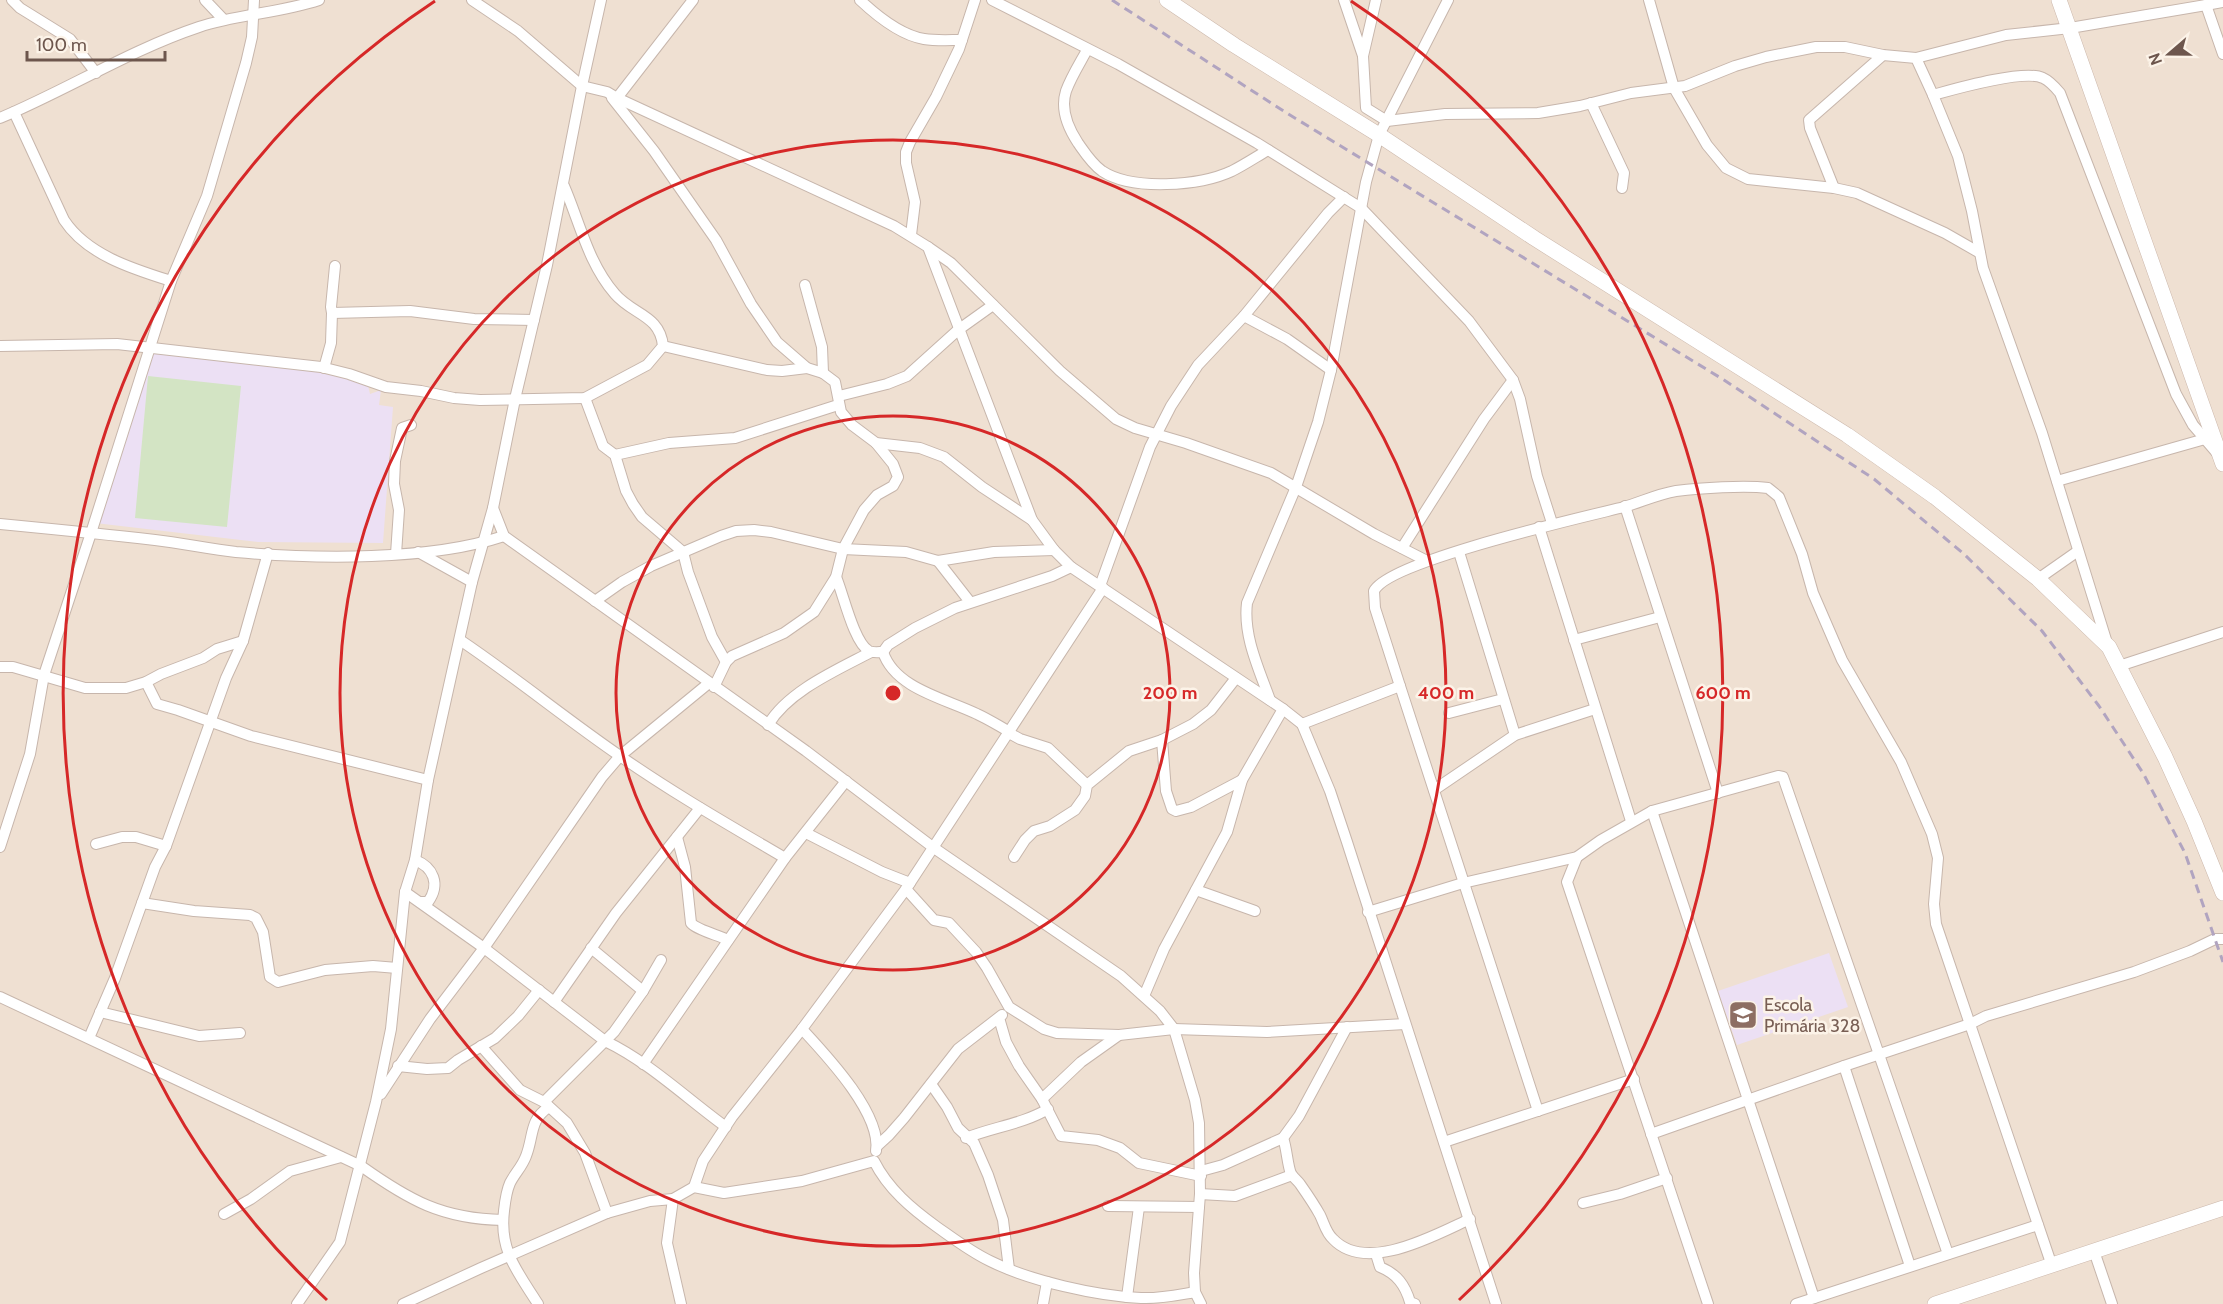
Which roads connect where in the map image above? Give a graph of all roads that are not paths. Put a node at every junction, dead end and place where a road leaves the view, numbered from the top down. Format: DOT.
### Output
graph roads {
  1 [pos="12,0"];
  2 [pos="205,0"];
  3 [pos="254,0"];
  4 [pos="320,0"];
  5 [pos="472,0"];
  6 [pos="601,0"];
  7 [pos="693,0"];
  8 [pos="860,0"];
  9 [pos="975,0"];
  10 [pos="992,0"];
  11 [pos="1167,0"];
  12 [pos="1344,0"];
  13 [pos="1376,0"];
  14 [pos="1448,0"];
  15 [pos="1649,0"];
  16 [pos="2059,0"];
  17 [pos="2214,3"];
  18 [pos="254,16"];
  19 [pos="224,20"];
  20 [pos="2070,28"];
  21 [pos="962,40"];
  22 [pos="2222,48"];
  23 [pos="1087,50"];
  24 [pos="1883,55"];
  25 [pos="1363,56"];
  26 [pos="1916,58"];
  27 [pos="96,73"];
  28 [pos="582,86"];
  29 [pos="1674,88"];
  30 [pos="612,95"];
  31 [pos="1933,95"];
  32 [pos="1591,103"];
  33 [pos="14,112"];
  34 [pos="0,118"];
  35 [pos="1387,121"];
  36 [pos="1379,135"];
  37 [pos="1268,150"];
  38 [pos="564,186"];
  39 [pos="1623,188"];
  40 [pos="1834,188"];
  41 [pos="1344,197"];
  42 [pos="1361,208"];
  43 [pos="911,235"];
  44 [pos="928,247"];
  45 [pos="1980,253"];
  46 [pos="335,266"];
  47 [pos="171,281"];
  48 [pos="805,285"];
  49 [pos="993,305"];
  50 [pos="332,313"];
  51 [pos="1244,316"];
  52 [pos="534,320"];
  53 [pos="958,330"];
  54 [pos="0,346"];
  55 [pos="663,346"];
  56 [pos="149,347"];
  57 [pos="324,368"];
  58 [pos="807,368"];
  59 [pos="1331,370"];
  60 [pos="824,373"];
  61 [pos="1513,380"];
  62 [pos="585,398"];
  63 [pos="515,399"];
  64 [pos="839,400"];
  65 [pos="411,425"];
  66 [pos="1156,435"];
  67 [pos="2205,439"];
  68 [pos="876,443"];
  69 [pos="615,455"];
  70 [pos="2222,461"];
  71 [pos="2057,481"];
  72 [pos="1296,487"];
  73 [pos="1625,506"];
  74 [pos="493,508"];
  75 [pos="1032,520"];
  76 [pos="1552,523"];
  77 [pos="0,524"];
  78 [pos="1539,527"];
  79 [pos="91,533"];
  80 [pos="504,536"];
  81 [pos="482,543"];
  82 [pos="1402,548"];
  83 [pos="843,549"];
  84 [pos="1054,550"];
  85 [pos="2078,551"];
  86 [pos="418,552"];
  87 [pos="683,552"];
  88 [pos="1459,552"];
  89 [pos="268,553"];
  90 [pos="396,554"];
  91 [pos="938,561"];
  92 [pos="1427,561"];
  93 [pos="1071,567"];
  94 [pos="836,577"];
  95 [pos="2038,579"];
  96 [pos="472,582"];
  97 [pos="1101,587"];
  98 [pos="595,601"];
  99 [pos="970,602"];
  100 [pos="1660,617"];
  101 [pos="2223,632"];
  102 [pos="460,640"];
  103 [pos="1574,640"];
  104 [pos="243,641"];
  105 [pos="2109,647"];
  106 [pos="871,652"];
  107 [pos="883,652"];
  108 [pos="726,663"];
  109 [pos="2119,666"];
  110 [pos="0,667"];
  111 [pos="44,675"];
  112 [pos="1236,678"];
  113 [pos="146,682"];
  114 [pos="712,685"];
  115 [pos="1400,686"];
  116 [pos="1503,699"];
  117 [pos="1270,700"];
  118 [pos="1283,708"];
  119 [pos="1595,709"];
  120 [pos="1449,713"];
  121 [pos="210,723"];
  122 [pos="1302,724"];
  123 [pos="768,725"];
  124 [pos="1009,733"];
  125 [pos="1515,735"];
  126 [pos="1162,740"];
  127 [pos="620,756"];
  128 [pos="428,780"];
  129 [pos="1242,780"];
  130 [pos="846,782"];
  131 [pos="1087,785"];
  132 [pos="1434,790"];
  133 [pos="1718,793"];
  134 [pos="700,808"];
  135 [pos="1652,811"];
  136 [pos="1631,821"];
  137 [pos="806,832"];
  138 [pos="677,837"];
  139 [pos="96,844"];
  140 [pos="166,846"];
  141 [pos="0,847"];
  142 [pos="934,848"];
  143 [pos="1014,857"];
  144 [pos="1577,857"];
  145 [pos="785,858"];
  146 [pos="415,860"];
  147 [pos="1463,883"];
  148 [pos="908,886"];
  149 [pos="1196,891"];
  150 [pos="405,892"];
  151 [pos="2223,893"];
  152 [pos="420,902"];
  153 [pos="142,903"];
  154 [pos="1255,911"];
  155 [pos="1368,912"];
  156 [pos="2223,939"];
  157 [pos="728,940"];
  158 [pos="484,948"];
  159 [pos="591,948"];
  160 [pos="661,960"];
  161 [pos="397,969"];
  162 [pos="540,990"];
  163 [pos="643,991"];
  164 [pos="1144,996"];
  165 [pos="0,997"];
  166 [pos="555,1002"];
  167 [pos="1009,1007"];
  168 [pos="100,1012"];
  169 [pos="999,1018"];
  170 [pos="1406,1024"];
  171 [pos="1970,1024"];
  172 [pos="1347,1027"];
  173 [pos="802,1029"];
  174 [pos="1174,1029"];
  175 [pos="240,1033"];
  176 [pos="1119,1035"];
  177 [pos="89,1038"];
  178 [pos="605,1041"];
  179 [pos="481,1046"];
  180 [pos="1879,1054"];
  181 [pos="644,1064"];
  182 [pos="398,1066"];
  183 [pos="1844,1066"];
  184 [pos="1634,1079"];
  185 [pos="932,1084"];
  186 [pos="1748,1100"];
  187 [pos="376,1102"];
  188 [pos="547,1104"];
  189 [pos="1045,1104"];
  190 [pos="1538,1111"];
  191 [pos="726,1127"];
  192 [pos="1651,1134"];
  193 [pos="966,1138"];
  194 [pos="1284,1138"];
  195 [pos="1444,1143"];
  196 [pos="877,1146"];
  197 [pos="340,1157"];
  198 [pos="874,1161"];
  199 [pos="361,1166"];
  200 [pos="1201,1173"];
  201 [pos="1292,1175"];
  202 [pos="1667,1178"];
  203 [pos="694,1187"];
  204 [pos="1200,1194"];
  205 [pos="673,1199"];
  206 [pos="1583,1203"];
  207 [pos="1108,1206"];
  208 [pos="1139,1207"];
  209 [pos="1199,1207"];
  210 [pos="2223,1208"];
  211 [pos="607,1213"];
  212 [pos="224,1214"];
  213 [pos="1470,1219"];
  214 [pos="503,1220"];
  215 [pos="2038,1225"];
  216 [pos="2094,1251"];
  217 [pos="1376,1254"];
  218 [pos="1948,1254"];
  219 [pos="508,1256"];
  220 [pos="1910,1266"];
  221 [pos="2052,1266"];
  222 [pos="1009,1269"];
  223 [pos="1047,1282"];
  224 [pos="1195,1292"];
  225 [pos="1127,1297"];
  226 [pos="1814,1298"];
  227 [pos="1142,1301"];
  228 [pos="297,1304"];
  229 [pos="404,1304"];
  230 [pos="538,1304"];
  231 [pos="681,1304"];
  232 [pos="1043,1304"];
  233 [pos="1201,1304"];
  234 [pos="1415,1304"];
  235 [pos="1496,1304"];
  236 [pos="1708,1304"];
  237 [pos="1796,1304"];
  238 [pos="1935,1304"];
  239 [pos="2112,1304"];
  1 -- 27 [label="street"];
  2 -- 19 [label="street"];
  3 -- 18 [label="street"];
  4 -- 18 [label="street"];
  5 -- 28 [label="street"];
  6 -- 28 [label="street"];
  7 -- 30 [label="street"];
  8 -- 21 [label="street"];
  9 -- 21 [label="street"];
  10 -- 23 [label="street"];
  11 -- 36 [label="street"];
  12 -- 25 [label="street"];
  13 -- 25 [label="street"];
  14 -- 35 [label="street"];
  15 -- 29 [label="street"];
  16 -- 20 [label="street"];
  17 -- 20 [label="street"];
  17 -- 22 [label="street"];
  18 -- 19 [label="street"];
  18 -- 47 [label="street"];
  19 -- 27 [label="street"];
  20 -- 26 [label="street"];
  20 -- 70 [label="street"];
  21 -- 43 [label="street"];
  23 -- 37 [label="street"];
  23 -- 37 [label="street"];
  24 -- 26 [label="street"];
  24 -- 29 [label="street"];
  24 -- 40 [label="street"];
  25 -- 35 [label="street"];
  26 -- 31 [label="street"];
  27 -- 33 [label="street"];
  28 -- 30 [label="street"];
  28 -- 38 [label="street"];
  29 -- 32 [label="street"];
  29 -- 40 [label="street"];
  30 -- 43 [label="street"];
  30 -- 58 [label="street"];
  31 -- 45 [label="street"];
  31 -- 67 [label="street"];
  32 -- 35 [label="street"];
  32 -- 39 [label="street"];
  33 -- 34 [label="street"];
  33 -- 47 [label="street"];
  35 -- 36 [label="street"];
  36 -- 42 [label="street"];
  36 -- 95 [label="street"];
  37 -- 41 [label="street"];
  38 -- 52 [label="street"];
  38 -- 55 [label="street"];
  40 -- 45 [label="street"];
  41 -- 42 [label="street"];
  41 -- 51 [label="street"];
  42 -- 59 [label="street"];
  42 -- 61 [label="street"];
  43 -- 44 [label="street"];
  44 -- 49 [label="street"];
  44 -- 53 [label="street"];
  45 -- 71 [label="street"];
  46 -- 50 [label="street"];
  47 -- 56 [label="street"];
  48 -- 60 [label="street"];
  49 -- 53 [label="street"];
  49 -- 66 [label="street"];
  50 -- 52 [label="street"];
  50 -- 57 [label="street"];
  51 -- 59 [label="street"];
  51 -- 66 [label="street"];
  52 -- 63 [label="street"];
  53 -- 64 [label="street"];
  53 -- 75 [label="street"];
  54 -- 56 [label="street"];
  55 -- 58 [label="street"];
  55 -- 62 [label="street"];
  56 -- 57 [label="street"];
  56 -- 79 [label="street"];
  57 -- 63 [label="street"];
  58 -- 60 [label="street"];
  59 -- 72 [label="street"];
  60 -- 64 [label="street"];
  61 -- 76 [label="street"];
  61 -- 82 [label="street"];
  62 -- 63 [label="street"];
  62 -- 69 [label="street"];
  63 -- 74 [label="street"];
  64 -- 68 [label="street"];
  64 -- 69 [label="street"];
  65 -- 90 [label="street"];
  66 -- 72 [label="street"];
  66 -- 97 [label="street"];
  67 -- 70 [label="street"];
  67 -- 71 [label="street"];
  68 -- 75 [label="street"];
  68 -- 83 [label="street"];
  69 -- 87 [label="street"];
  71 -- 85 [label="street"];
  72 -- 82 [label="street"];
  72 -- 117 [label="street"];
  73 -- 76 [label="street"];
  73 -- 100 [label="street"];
  73 -- 171 [label="street"];
  74 -- 80 [label="street"];
  74 -- 81 [label="street"];
  75 -- 84 [label="street"];
  76 -- 78 [label="street"];
  77 -- 79 [label="street"];
  78 -- 88 [label="street"];
  78 -- 103 [label="street"];
  79 -- 89 [label="street"];
  79 -- 111 [label="street"];
  80 -- 81 [label="street"];
  80 -- 98 [label="street"];
  81 -- 86 [label="street"];
  81 -- 96 [label="street"];
  82 -- 92 [label="street"];
  83 -- 87 [label="street"];
  83 -- 91 [label="street"];
  83 -- 94 [label="street"];
  84 -- 91 [label="street"];
  84 -- 93 [label="street"];
  85 -- 95 [label="street"];
  85 -- 105 [label="street"];
  86 -- 90 [label="street"];
  86 -- 96 [label="street"];
  87 -- 98 [label="street"];
  87 -- 108 [label="street"];
  88 -- 92 [label="street"];
  88 -- 116 [label="street"];
  89 -- 90 [label="street"];
  89 -- 104 [label="street"];
  91 -- 99 [label="street"];
  92 -- 115 [label="street"];
  93 -- 97 [label="street"];
  93 -- 99 [label="street"];
  94 -- 106 [label="street"];
  94 -- 108 [label="street"];
  95 -- 105 [label="street"];
  96 -- 102 [label="street"];
  97 -- 112 [label="street"];
  97 -- 124 [label="street"];
  98 -- 114 [label="street"];
  99 -- 107 [label="street"];
  100 -- 103 [label="street"];
  100 -- 133 [label="street"];
  101 -- 109 [label="street"];
  102 -- 127 [label="street"];
  102 -- 128 [label="street"];
  103 -- 119 [label="street"];
  104 -- 113 [label="street"];
  104 -- 121 [label="street"];
  105 -- 109 [label="street"];
  106 -- 107 [label="street"];
  106 -- 123 [label="street"];
  107 -- 124 [label="street"];
  108 -- 114 [label="street"];
  109 -- 151 [label="street"];
  110 -- 111 [label="street"];
  111 -- 113 [label="street"];
  111 -- 141 [label="street"];
  112 -- 117 [label="street"];
  112 -- 126 [label="street"];
  113 -- 121 [label="street"];
  114 -- 123 [label="street"];
  114 -- 127 [label="street"];
  115 -- 122 [label="street"];
  115 -- 132 [label="street"];
  116 -- 120 [label="street"];
  116 -- 125 [label="street"];
  117 -- 118 [label="street"];
  118 -- 122 [label="street"];
  118 -- 129 [label="street"];
  119 -- 125 [label="street"];
  119 -- 136 [label="street"];
  121 -- 128 [label="street"];
  121 -- 140 [label="street"];
  122 -- 155 [label="street"];
  123 -- 130 [label="street"];
  124 -- 131 [label="street"];
  124 -- 142 [label="street"];
  125 -- 132 [label="street"];
  126 -- 129 [label="street"];
  126 -- 131 [label="street"];
  127 -- 134 [label="street"];
  127 -- 158 [label="street"];
  128 -- 146 [label="street"];
  129 -- 149 [label="street"];
  130 -- 137 [label="street"];
  130 -- 142 [label="street"];
  131 -- 143 [label="street"];
  132 -- 147 [label="street"];
  133 -- 135 [label="street"];
  133 -- 180 [label="street"];
  134 -- 138 [label="street"];
  134 -- 145 [label="street"];
  135 -- 136 [label="street"];
  135 -- 186 [label="street"];
  136 -- 144 [label="street"];
  137 -- 145 [label="street"];
  137 -- 148 [label="street"];
  138 -- 157 [label="street"];
  138 -- 159 [label="street"];
  139 -- 140 [label="street"];
  140 -- 153 [label="street"];
  142 -- 148 [label="street"];
  142 -- 164 [label="street"];
  144 -- 147 [label="street"];
  144 -- 184 [label="street"];
  145 -- 157 [label="street"];
  146 -- 150 [label="street"];
  146 -- 152 [label="street"];
  147 -- 155 [label="street"];
  147 -- 190 [label="street"];
  148 -- 167 [label="street"];
  148 -- 173 [label="street"];
  149 -- 154 [label="street"];
  149 -- 164 [label="street"];
  150 -- 152 [label="street"];
  150 -- 161 [label="street"];
  152 -- 158 [label="street"];
  153 -- 161 [label="street"];
  153 -- 168 [label="street"];
  155 -- 170 [label="street"];
  156 -- 171 [label="street"];
  157 -- 181 [label="street"];
  158 -- 162 [label="street"];
  158 -- 182 [label="street"];
  159 -- 163 [label="street"];
  159 -- 166 [label="street"];
  160 -- 163 [label="street"];
  161 -- 187 [label="street"];
  162 -- 166 [label="street"];
  162 -- 179 [label="street"];
  163 -- 178 [label="street"];
  164 -- 174 [label="street"];
  165 -- 177 [label="street"];
  166 -- 178 [label="street"];
  167 -- 169 [label="street"];
  167 -- 176 [label="street"];
  168 -- 175 [label="street"];
  168 -- 177 [label="street"];
  169 -- 185 [label="street"];
  169 -- 189 [label="street"];
  170 -- 172 [label="street"];
  170 -- 195 [label="street"];
  171 -- 180 [label="street"];
  171 -- 215 [label="street"];
  172 -- 174 [label="street"];
  172 -- 194 [label="street"];
  173 -- 191 [label="street"];
  173 -- 196 [label="street"];
  174 -- 176 [label="street"];
  174 -- 200 [label="street"];
  176 -- 189 [label="street"];
  177 -- 197 [label="street"];
  178 -- 181 [label="street"];
  178 -- 188 [label="street"];
  179 -- 182 [label="street"];
  179 -- 188 [label="street"];
  180 -- 183 [label="street"];
  180 -- 218 [label="street"];
  181 -- 191 [label="street"];
  182 -- 187 [label="street"];
  183 -- 186 [label="street"];
  183 -- 220 [label="street"];
  184 -- 190 [label="street"];
  184 -- 192 [label="street"];
  185 -- 193 [label="street"];
  185 -- 196 [label="street"];
  186 -- 192 [label="street"];
  186 -- 226 [label="street"];
  187 -- 199 [label="street"];
  188 -- 211 [label="street"];
  188 -- 214 [label="street"];
  189 -- 193 [label="street"];
  189 -- 200 [label="street"];
  190 -- 195 [label="street"];
  191 -- 203 [label="street"];
  192 -- 202 [label="street"];
  193 -- 222 [label="street"];
  194 -- 200 [label="street"];
  194 -- 201 [label="street"];
  195 -- 213 [label="street"];
  196 -- 198 [label="street"];
  197 -- 199 [label="street"];
  197 -- 212 [label="street"];
  198 -- 203 [label="street"];
  198 -- 222 [label="street"];
  199 -- 214 [label="street"];
  199 -- 228 [label="street"];
  200 -- 204 [label="street"];
  201 -- 204 [label="street"];
  201 -- 217 [label="street"];
  202 -- 206 [label="street"];
  202 -- 236 [label="street"];
  203 -- 205 [label="street"];
  204 -- 209 [label="street"];
  205 -- 211 [label="street"];
  205 -- 231 [label="street"];
  207 -- 208 [label="street"];
  208 -- 209 [label="street"];
  208 -- 225 [label="street"];
  209 -- 224 [label="street"];
  210 -- 216 [label="street"];
  211 -- 219 [label="street"];
  213 -- 217 [label="street"];
  213 -- 235 [label="street"];
  214 -- 219 [label="street"];
  215 -- 218 [label="street"];
  215 -- 221 [label="street"];
  216 -- 221 [label="street"];
  216 -- 239 [label="street"];
  217 -- 234 [label="street"];
  218 -- 220 [label="street"];
  219 -- 229 [label="street"];
  219 -- 230 [label="street"];
  220 -- 226 [label="street"];
  221 -- 238 [label="street"];
  222 -- 223 [label="street"];
  223 -- 225 [label="street"];
  223 -- 232 [label="street"];
  224 -- 227 [label="street"];
  224 -- 233 [label="street"];
  225 -- 227 [label="street"];
  226 -- 237 [label="street"];
}
